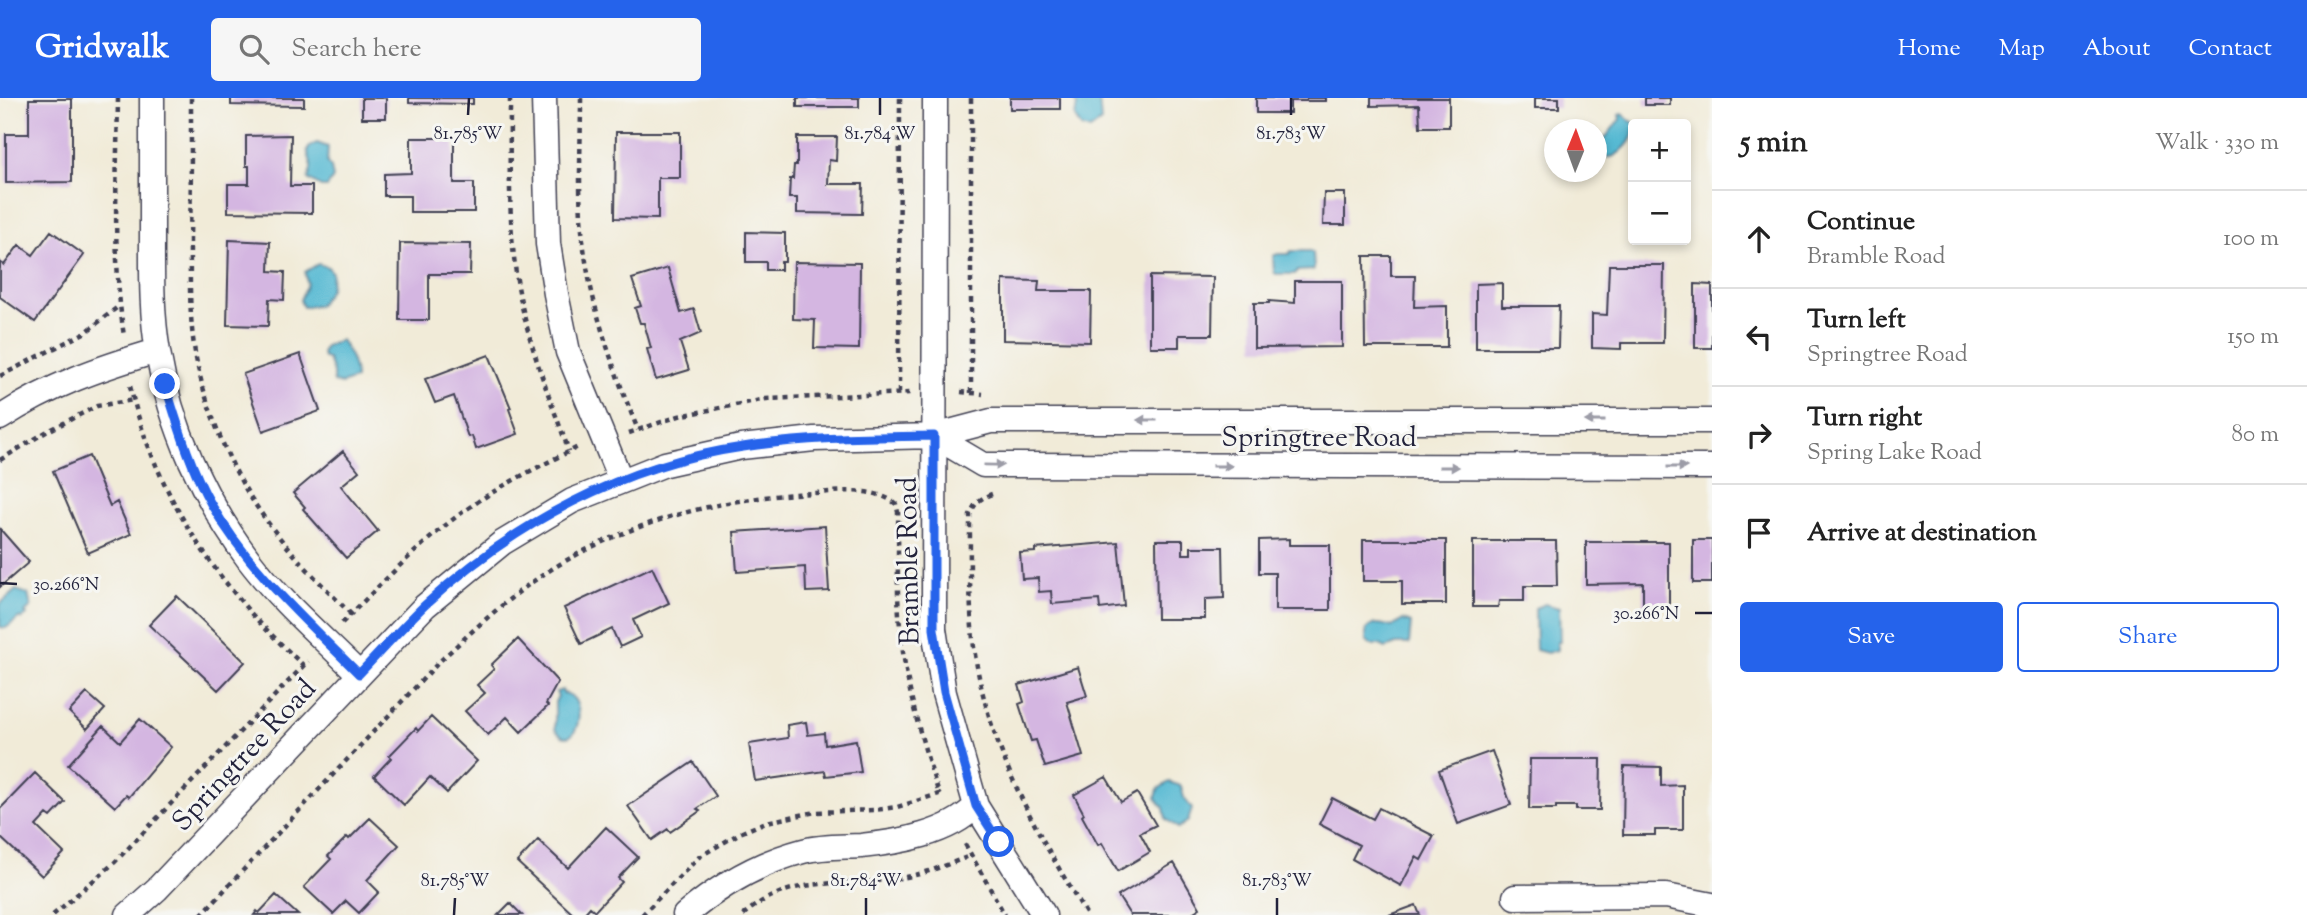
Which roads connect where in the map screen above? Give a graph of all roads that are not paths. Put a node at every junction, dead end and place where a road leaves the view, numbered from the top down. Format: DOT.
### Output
graph roads {
  1 [pos="152,98"];
  2 [pos="544,98"];
  3 [pos="935,98"];
  4 [pos="158,351"];
  5 [pos="0,418"];
  6 [pos="1712,421"];
  7 [pos="934,436"];
  8 [pos="1712,467"];
  9 [pos="621,481"];
  10 [pos="359,674"];
  11 [pos="976,806"];
  12 [pos="1515,897"];
  13 [pos="1712,905"];
  14 [pos="128,915"];
  15 [pos="685,915"];
  16 [pos="1044,915"];
  1 -- 4 [label="street"];
  2 -- 9 [label="street"];
  3 -- 7 [label="street, Bramble Road"];
  4 -- 5 [label="street"];
  4 -- 10 [label="street"];
  6 -- 7 [label="street, Springtree Road, one-way"];
  7 -- 8 [label="street, Springtree Road, one-way"];
  7 -- 9 [label="street, Springtree Road"];
  7 -- 11 [label="street, Bramble Road"];
  9 -- 10 [label="street, Springtree Road"];
  10 -- 14 [label="street, Springtree Road"];
  11 -- 15 [label="street"];
  11 -- 16 [label="street, Bramble Road"];
  12 -- 13 [label="street"];
}
